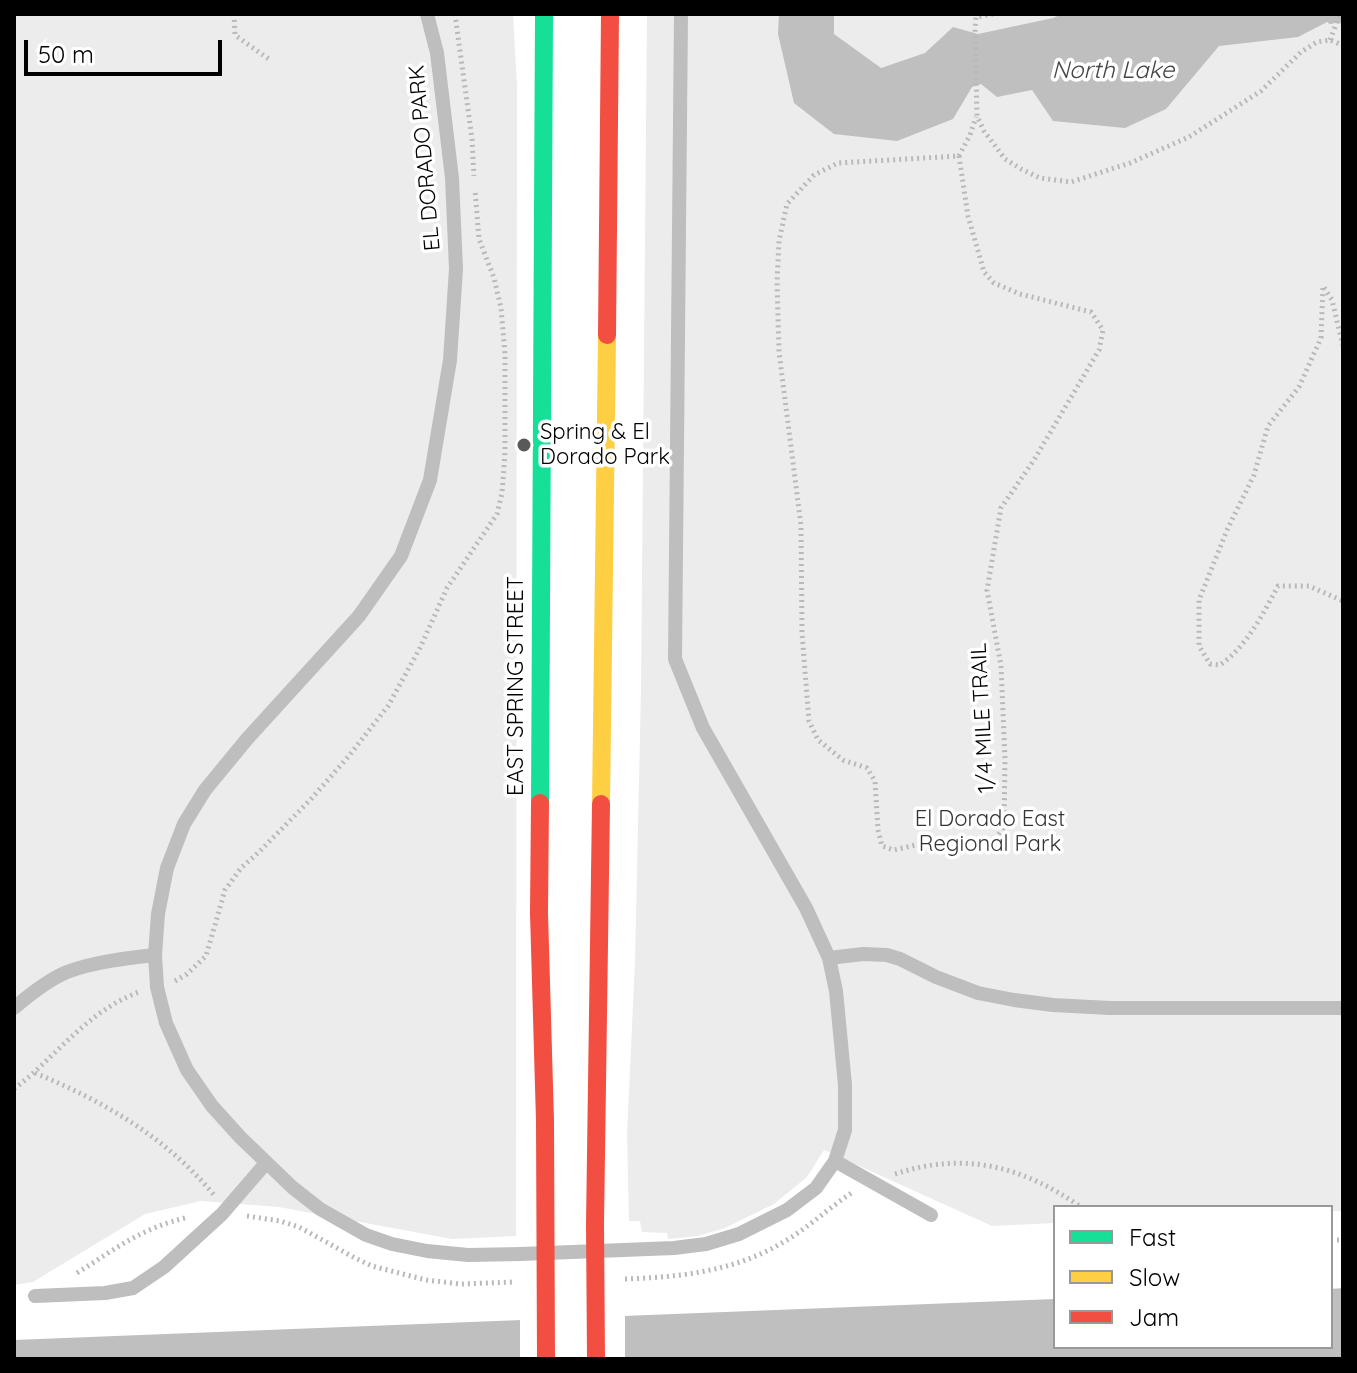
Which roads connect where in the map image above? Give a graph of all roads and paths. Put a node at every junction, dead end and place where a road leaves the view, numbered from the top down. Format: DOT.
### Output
graph roads {
  1 [pos="234,14"];
  2 [pos="427,14"];
  3 [pos="544,14"];
  4 [pos="610,14"];
  5 [pos="681,14"];
  6 [pos="993,14"];
  7 [pos="1340,14"];
  8 [pos="1330,40"];
  9 [pos="1343,45"];
  10 [pos="270,60"];
  11 [pos="977,116"];
  12 [pos="959,156"];
  13 [pos="1343,346"];
  14 [pos="1343,601"];
  15 [pos="155,955"];
  16 [pos="829,958"];
  17 [pos="142,991"];
  18 [pos="14,1008"];
  19 [pos="1343,1008"];
  20 [pos="35,1073"];
  21 [pos="14,1089"];
  22 [pos="835,1161"];
  23 [pos="266,1163"];
  24 [pos="222,1214"];
  25 [pos="931,1215"];
  26 [pos="35,1296"];
  27 [pos="546,1359"];
  28 [pos="596,1359"];
  1 -- 10 [label="path"];
  2 -- 15 [label="lane, EL DORADO PARK"];
  3 -- 27 [label="main road, EAST SPRING STREET"];
  4 -- 28 [label="main road"];
  5 -- 16 [label="lane"];
  6 -- 11 [label="path"];
  7 -- 8 [label="path"];
  8 -- 9 [label="path"];
  8 -- 11 [label="path"];
  11 -- 12 [label="path"];
  12 -- 12 [label="path, 1/4 MILE TRAIL"];
  13 -- 14 [label="path"];
  15 -- 18 [label="lane"];
  15 -- 23 [label="lane, EL DORADO PARK"];
  16 -- 19 [label="lane"];
  16 -- 22 [label="lane"];
  17 -- 20 [label="path"];
  20 -- 21 [label="path"];
  20 -- 24 [label="path"];
  22 -- 23 [label="lane, EL DORADO PARK"];
  22 -- 25 [label="lane"];
  23 -- 24 [label="lane"];
  24 -- 26 [label="lane"];
}
